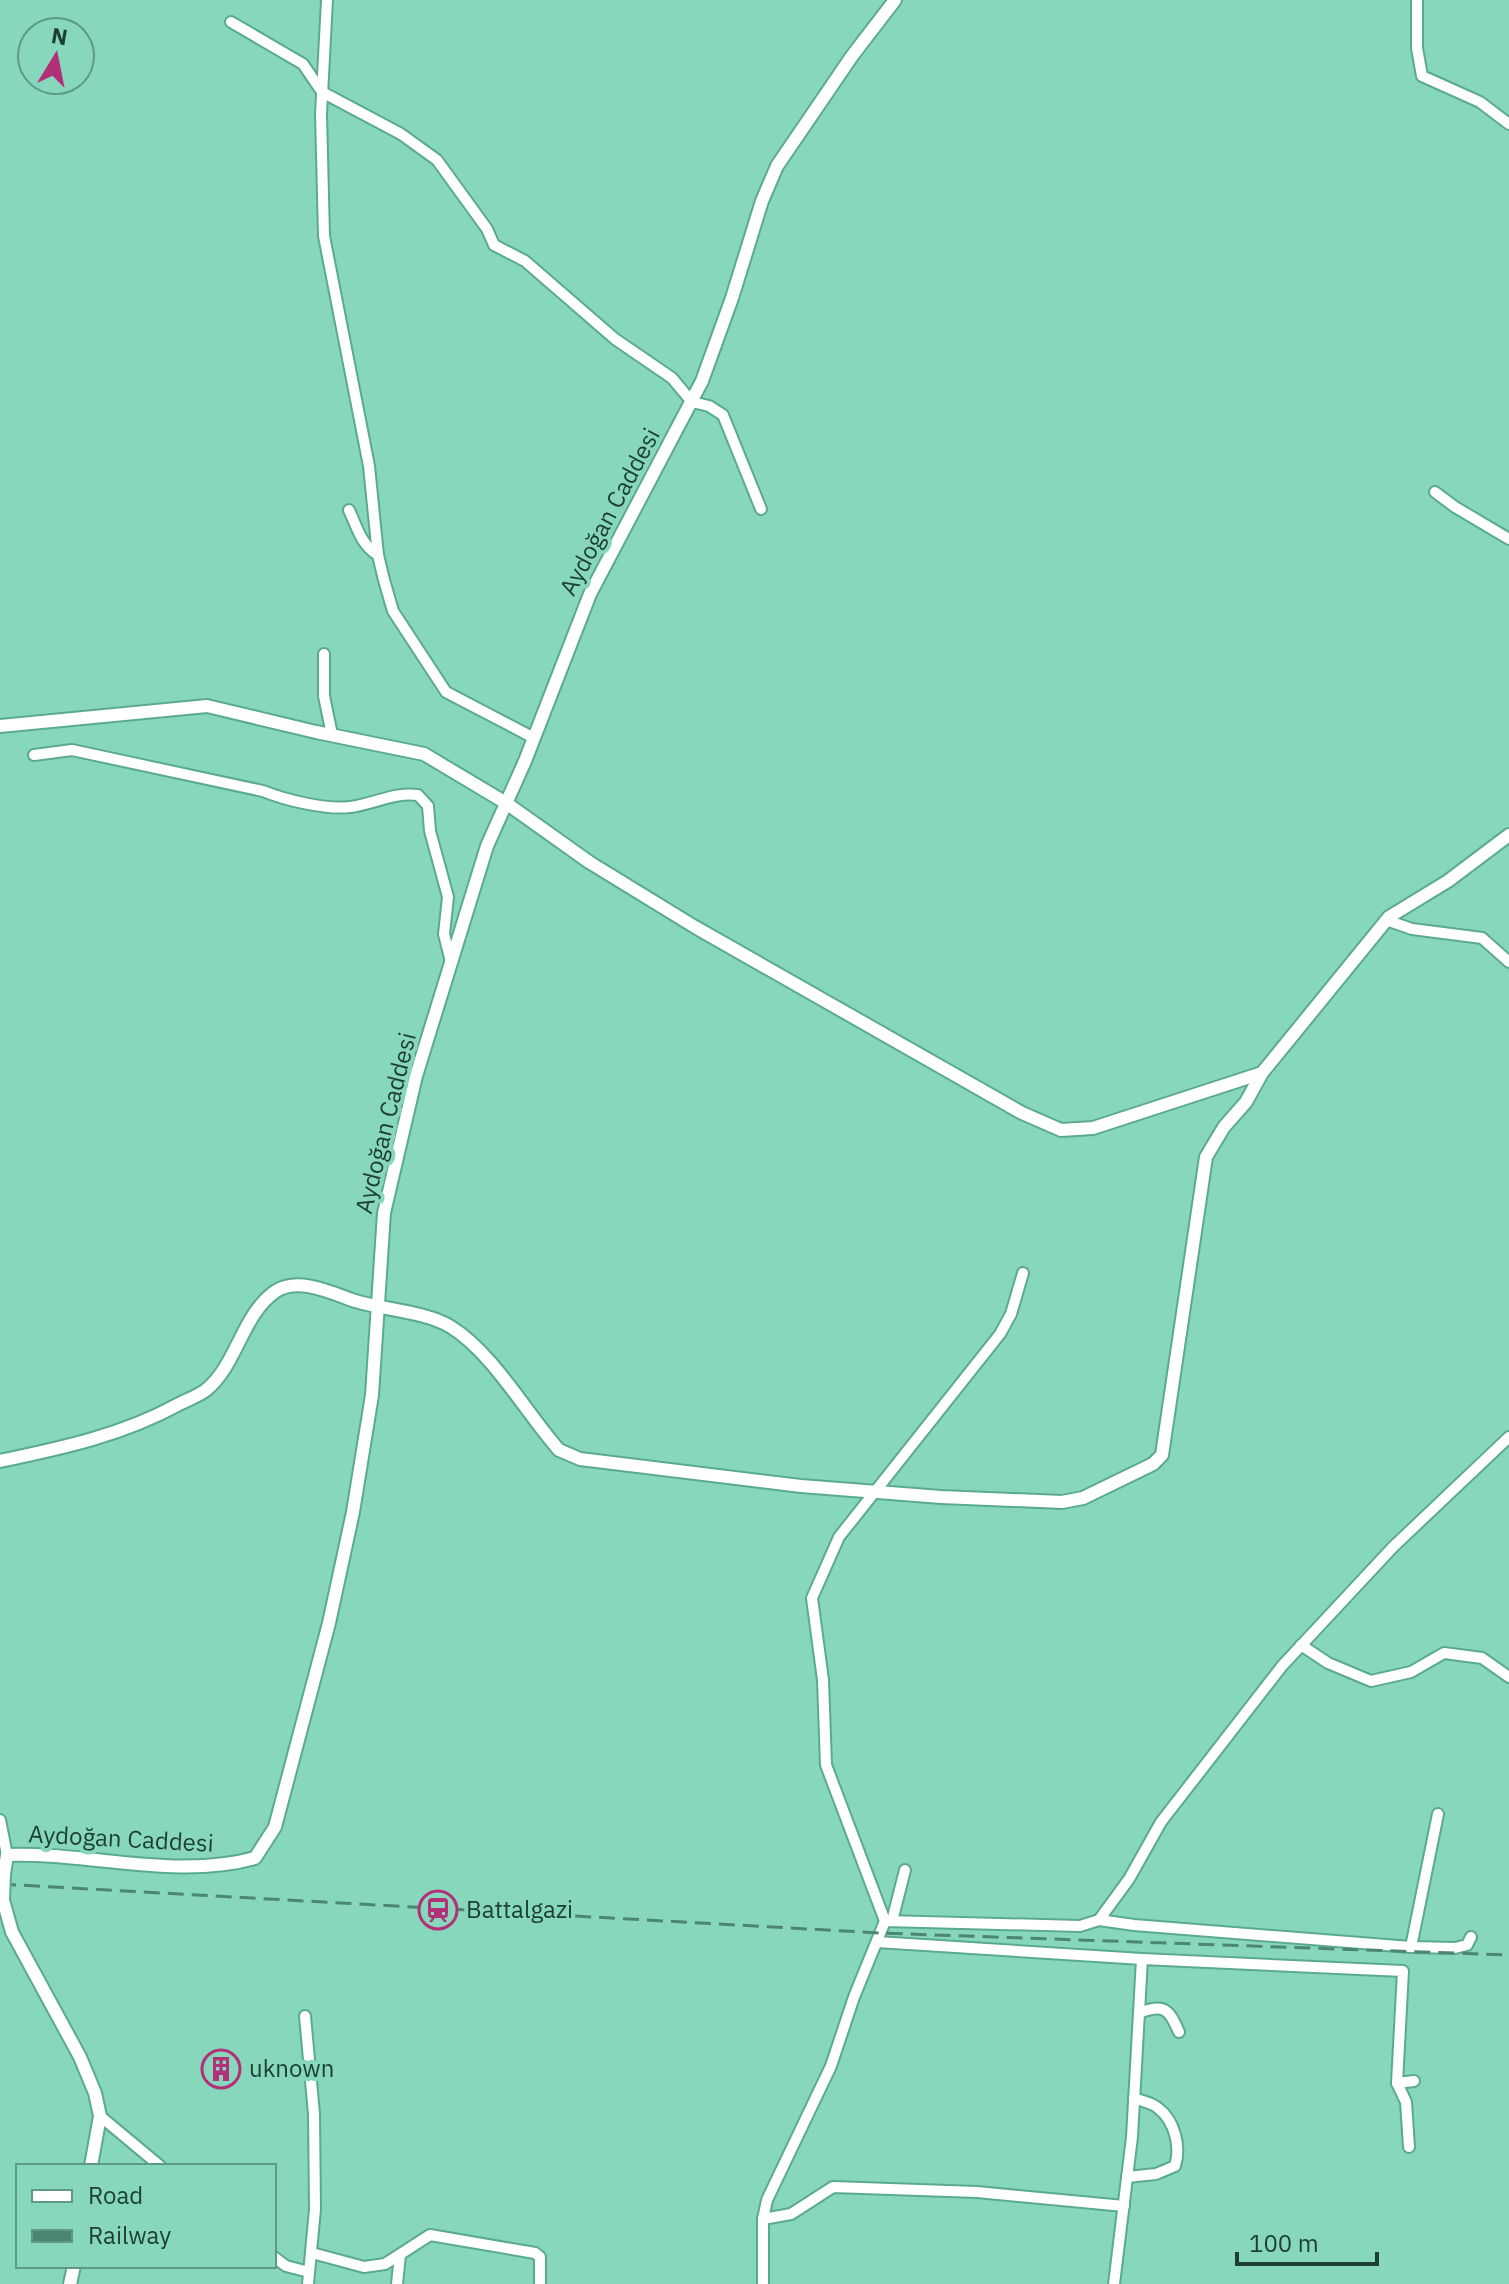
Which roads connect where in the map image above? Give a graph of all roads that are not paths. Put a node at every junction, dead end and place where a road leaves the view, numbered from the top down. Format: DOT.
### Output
graph roads {
  1 [pos="327,0"];
  2 [pos="895,0"];
  3 [pos="1417,0"];
  4 [pos="231,22"];
  5 [pos="322,92"];
  6 [pos="1507,118"];
  7 [pos="692,402"];
  8 [pos="1435,492"];
  9 [pos="761,509"];
  10 [pos="349,510"];
  11 [pos="1509,539"];
  12 [pos="378,555"];
  13 [pos="324,654"];
  14 [pos="0,726"];
  15 [pos="332,735"];
  16 [pos="534,738"];
  17 [pos="34,755"];
  18 [pos="506,803"];
  19 [pos="1509,835"];
  20 [pos="1386,920"];
  21 [pos="1509,962"];
  22 [pos="451,964"];
  23 [pos="1262,1073"];
  24 [pos="1023,1273"];
  25 [pos="376,1308"];
  26 [pos="1509,1437"];
  27 [pos="0,1461"];
  28 [pos="876,1491"];
  29 [pos="1301,1645"];
  30 [pos="1509,1677"];
  31 [pos="1438,1814"];
  32 [pos="0,1820"];
  33 [pos="7,1855"];
  34 [pos="905,1870"];
  35 [pos="1099,1920"];
  36 [pos="888,1921"];
  37 [pos="1471,1937"];
  38 [pos="877,1942"];
  39 [pos="1411,1947"];
  40 [pos="1142,1959"];
  41 [pos="1139,2013"];
  42 [pos="305,2016"];
  43 [pos="1179,2032"];
  44 [pos="1414,2081"];
  45 [pos="1397,2083"];
  46 [pos="1134,2098"];
  47 [pos="100,2116"];
  48 [pos="1409,2147"];
  49 [pos="91,2164"];
  50 [pos="158,2164"];
  51 [pos="1127,2177"];
  52 [pos="1124,2206"];
  53 [pos="763,2219"];
  54 [pos="312,2253"];
  55 [pos="400,2255"];
  56 [pos="276,2258"];
  57 [pos="309,2278"];
  58 [pos="397,2284"];
  59 [pos="540,2284"];
  60 [pos="763,2284"];
  61 [pos="1114,2284"];
  1 -- 5 [label="street"];
  2 -- 7 [label="street, Aydoğan Caddesi"];
  3 -- 6 [label="street"];
  4 -- 5 [label="street"];
  5 -- 7 [label="street"];
  5 -- 12 [label="street"];
  7 -- 9 [label="street"];
  7 -- 16 [label="street, Aydoğan Caddesi"];
  8 -- 11 [label="street"];
  10 -- 12 [label="street"];
  12 -- 16 [label="street"];
  13 -- 15 [label="street"];
  14 -- 15 [label="street"];
  15 -- 18 [label="street"];
  16 -- 18 [label="street, Aydoğan Caddesi"];
  17 -- 22 [label="street"];
  18 -- 22 [label="street, Aydoğan Caddesi"];
  18 -- 23 [label="street"];
  19 -- 20 [label="street"];
  20 -- 21 [label="street"];
  20 -- 23 [label="street"];
  22 -- 25 [label="street, Aydoğan Caddesi"];
  23 -- 28 [label="street"];
  24 -- 28 [label="street"];
  25 -- 27 [label="street"];
  25 -- 28 [label="street"];
  25 -- 33 [label="street, Aydoğan Caddesi"];
  26 -- 29 [label="street"];
  28 -- 36 [label="street"];
  29 -- 30 [label="street"];
  29 -- 35 [label="street"];
  31 -- 39 [label="street"];
  32 -- 33 [label="street"];
  33 -- 47 [label="street, Aydoğan Caddesi, bridge"];
  34 -- 36 [label="street"];
  35 -- 36 [label="street"];
  35 -- 39 [label="street"];
  36 -- 38 [label="street"];
  37 -- 39 [label="street"];
  38 -- 40 [label="street"];
  38 -- 53 [label="street"];
  40 -- 41 [label="street"];
  40 -- 45 [label="street"];
  41 -- 43 [label="street"];
  41 -- 46 [label="street"];
  42 -- 54 [label="street"];
  44 -- 45 [label="street"];
  45 -- 48 [label="street"];
  46 -- 51 [label="street"];
  46 -- 51 [label="street"];
  47 -- 49 [label="street, Aydoğan Caddesi"];
  47 -- 50 [label="street"];
  51 -- 52 [label="street"];
  52 -- 53 [label="street"];
  52 -- 61 [label="street"];
  53 -- 60 [label="street"];
  54 -- 55 [label="street"];
  54 -- 57 [label="street"];
  55 -- 58 [label="street"];
  55 -- 59 [label="street"];
  56 -- 57 [label="street"];
}
